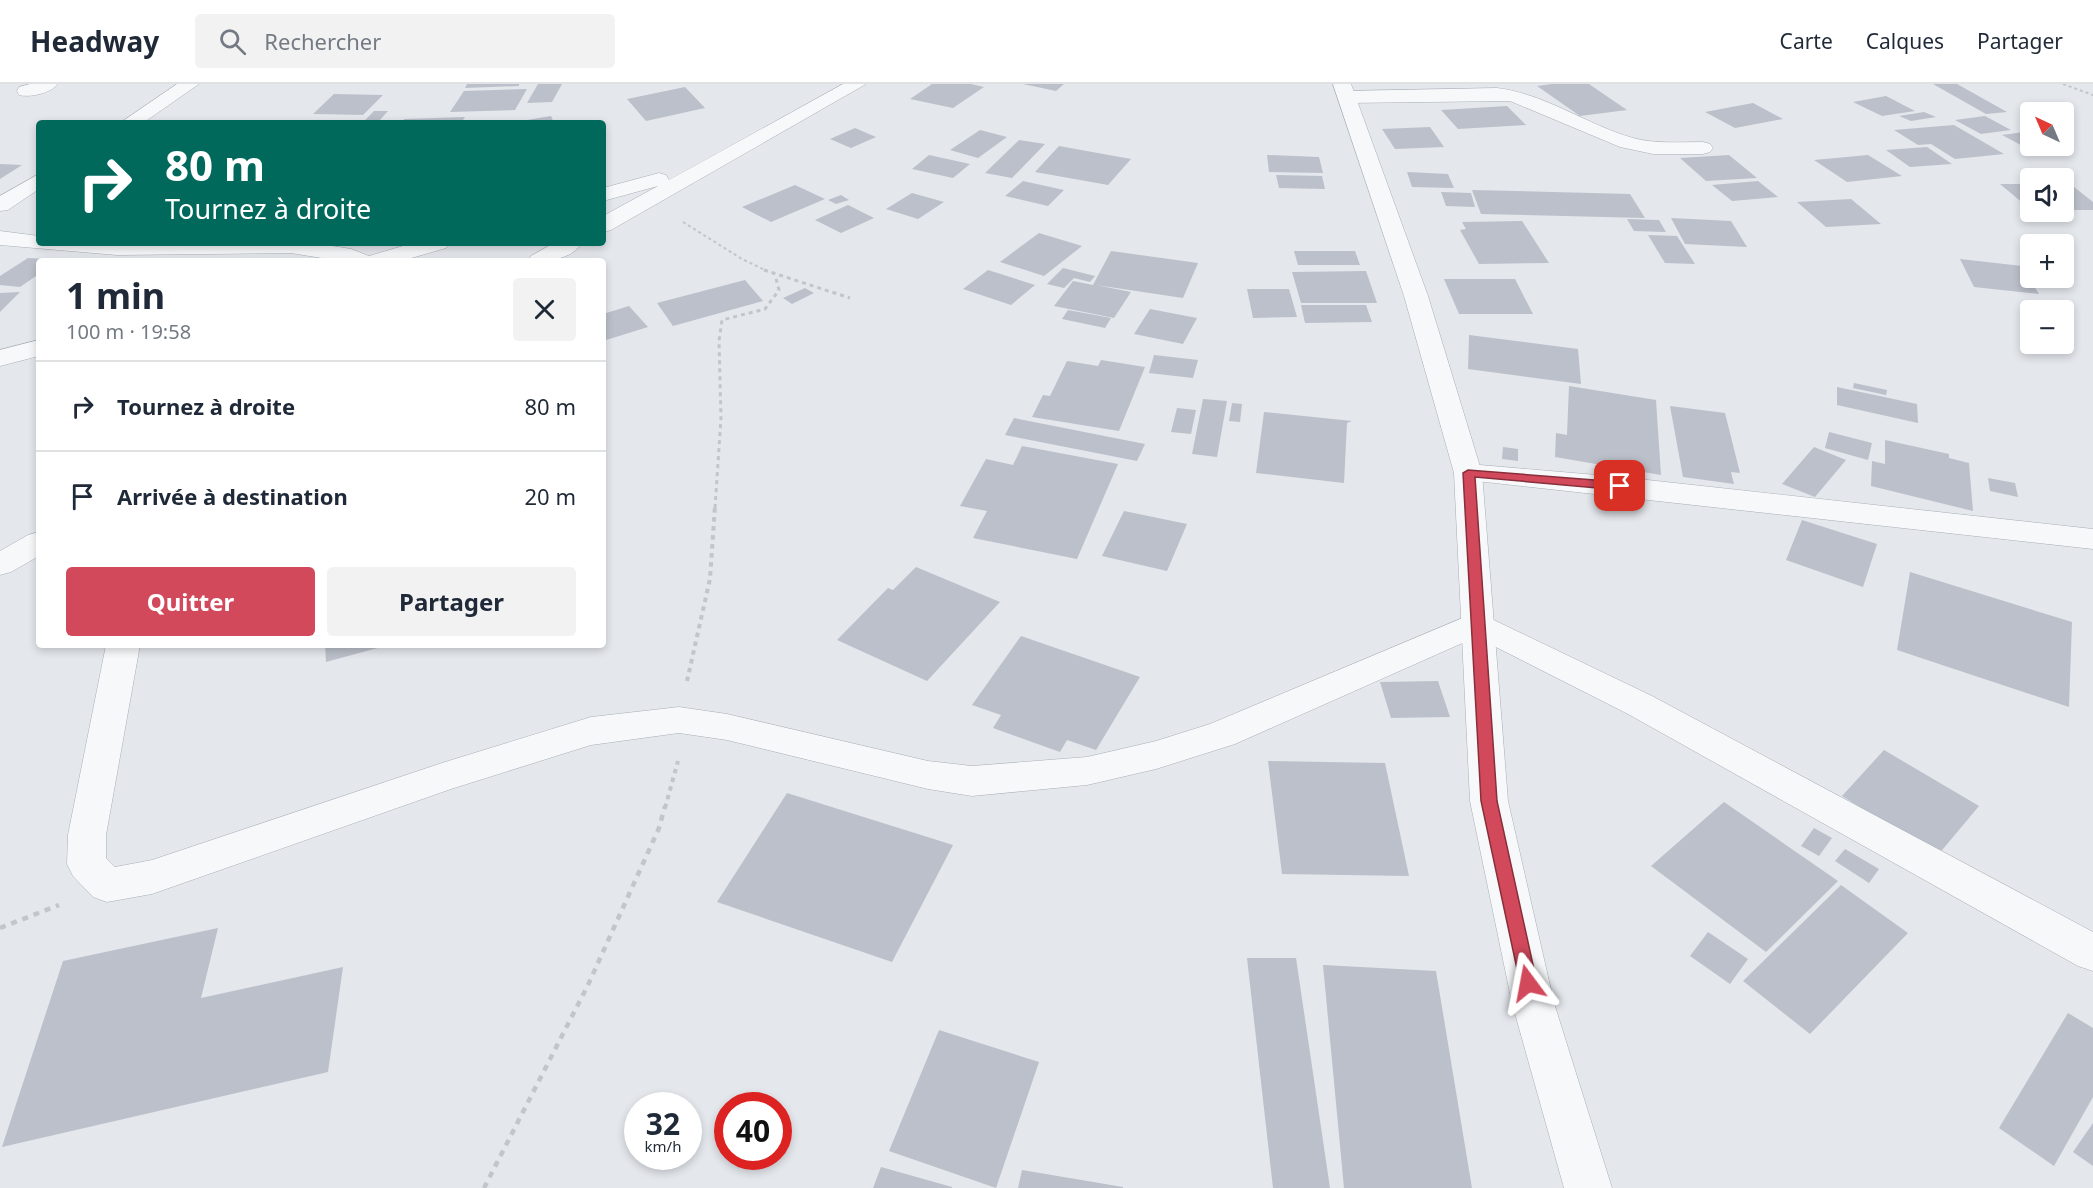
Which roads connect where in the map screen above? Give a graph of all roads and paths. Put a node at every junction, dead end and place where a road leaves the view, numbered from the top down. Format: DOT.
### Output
graph roads {
  1 [pos="49,84"];
  2 [pos="190,84"];
  3 [pos="857,84"];
  4 [pos="2063,84"];
  5 [pos="1344,90"];
  6 [pos="26,91"];
  7 [pos="2093,94"];
  8 [pos="135,120"];
  9 [pos="1703,148"];
  10 [pos="710,164"];
  11 [pos="36,182"];
  12 [pos="606,194"];
  13 [pos="0,205"];
  14 [pos="637,206"];
  15 [pos="606,223"];
  16 [pos="0,238"];
  17 [pos="36,243"];
  18 [pos="86,246"];
  19 [pos="291,246"];
  20 [pos="291,246"];
  21 [pos="428,246"];
  22 [pos="566,246"];
  23 [pos="357,253"];
  24 [pos="386,258"];
  25 [pos="544,258"];
  26 [pos="775,275"];
  27 [pos="850,298"];
  28 [pos="722,320"];
  29 [pos="36,349"];
  30 [pos="0,358"];
  31 [pos="1468,473"];
  32 [pos="2093,539"];
  33 [pos="36,544"];
  34 [pos="0,565"];
  35 [pos="1477,623"];
  36 [pos="122,648"];
  37 [pos="107,885"];
  38 [pos="0,928"];
  39 [pos="2093,953"];
  40 [pos="1588,1188"];
  1 -- 6 [label="street"];
  2 -- 8 [label="street"];
  3 -- 10 [label="street"];
  4 -- 7 [label="path"];
  5 -- 9 [label="street"];
  5 -- 31 [label="street"];
  10 -- 12 [label="street"];
  10 -- 14 [label="street"];
  11 -- 13 [label="street"];
  14 -- 15 [label="street"];
  14 -- 26 [label="path"];
  16 -- 17 [label="street"];
  18 -- 19 [label="street"];
  20 -- 23 [label="street"];
  21 -- 24 [label="street"];
  22 -- 25 [label="street"];
  26 -- 27 [label="path"];
  26 -- 28 [label="path"];
  29 -- 30 [label="street"];
  31 -- 32 [label="street"];
  31 -- 35 [label="street"];
  33 -- 34 [label="street"];
  35 -- 37 [label="street"];
  35 -- 39 [label="street"];
  35 -- 40 [label="street"];
  36 -- 37 [label="street"];
  37 -- 38 [label="path"];
}
